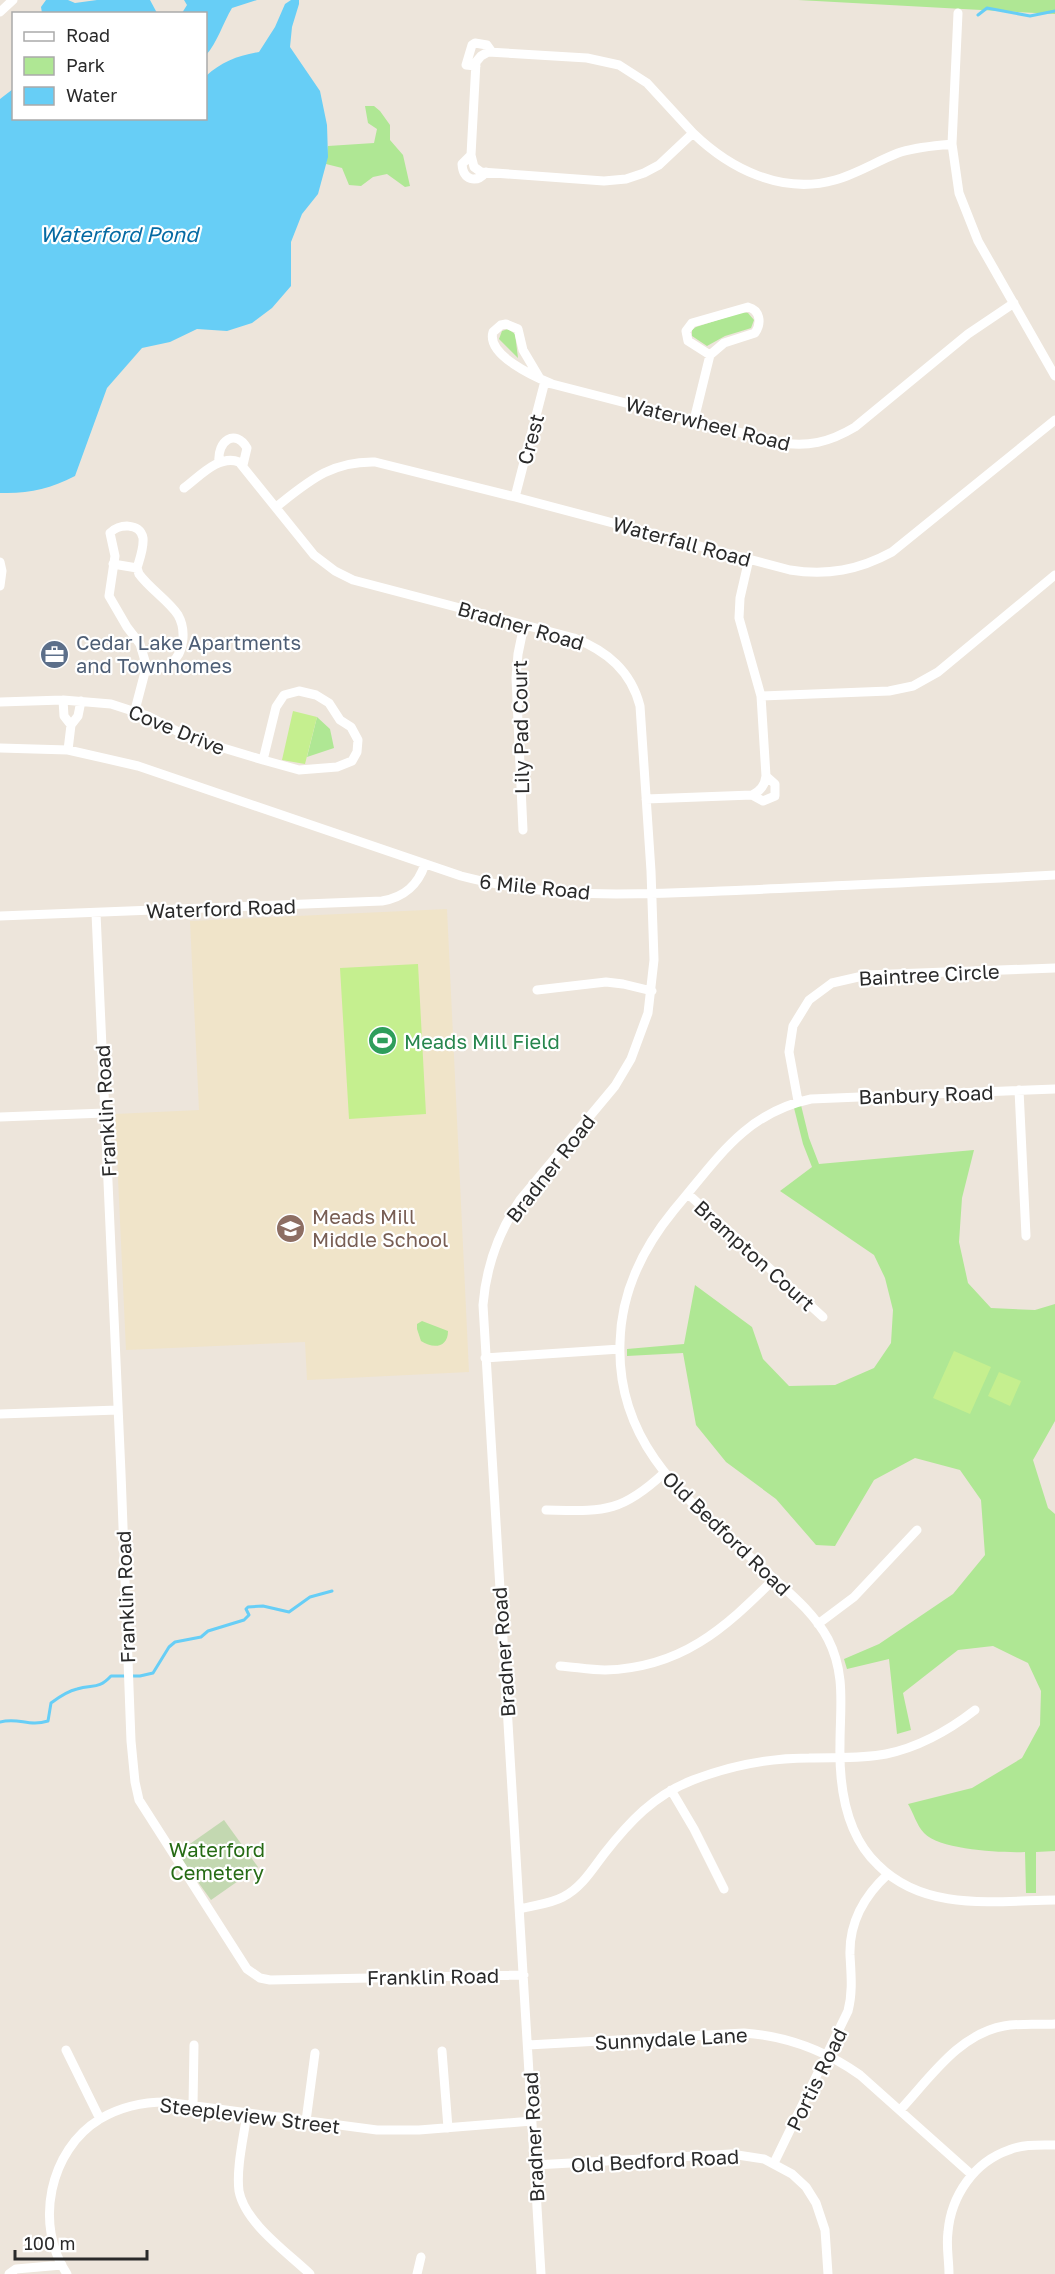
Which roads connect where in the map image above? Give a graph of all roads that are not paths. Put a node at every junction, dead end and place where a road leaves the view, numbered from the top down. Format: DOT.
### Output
graph roads {
  1 [pos="13,0"];
  2 [pos="0,12"];
  3 [pos="958,13"];
  4 [pos="492,52"];
  5 [pos="476,66"];
  6 [pos="693,133"];
  7 [pos="952,144"];
  8 [pos="1014,303"];
  9 [pos="710,355"];
  10 [pos="1055,376"];
  11 [pos="542,379"];
  12 [pos="694,420"];
  13 [pos="1055,420"];
  14 [pos="219,462"];
  15 [pos="243,465"];
  16 [pos="184,489"];
  17 [pos="515,497"];
  18 [pos="276,507"];
  19 [pos="749,559"];
  20 [pos="0,562"];
  21 [pos="113,564"];
  22 [pos="137,568"];
  23 [pos="1055,575"];
  24 [pos="0,586"];
  25 [pos="524,625"];
  26 [pos="145,672"];
  27 [pos="761,696"];
  28 [pos="63,700"];
  29 [pos="81,701"];
  30 [pos="0,702"];
  31 [pos="135,710"];
  32 [pos="71,725"];
  33 [pos="0,748"];
  34 [pos="68,750"];
  35 [pos="263,760"];
  36 [pos="766,776"];
  37 [pos="752,795"];
  38 [pos="646,799"];
  39 [pos="523,830"];
  40 [pos="425,864"];
  41 [pos="1055,875"];
  42 [pos="650,894"];
  43 [pos="96,913"];
  44 [pos="0,916"];
  45 [pos="1055,968"];
  46 [pos="537,990"];
  47 [pos="652,991"];
  48 [pos="1055,1089"];
  49 [pos="1019,1090"];
  50 [pos="798,1101"];
  51 [pos="105,1113"];
  52 [pos="0,1117"];
  53 [pos="688,1194"];
  54 [pos="1026,1236"];
  55 [pos="823,1317"];
  56 [pos="620,1350"];
  57 [pos="485,1358"];
  58 [pos="118,1410"];
  59 [pos="0,1414"];
  60 [pos="664,1473"];
  61 [pos="546,1510"];
  62 [pos="917,1530"];
  63 [pos="774,1579"];
  64 [pos="818,1624"];
  65 [pos="560,1666"];
  66 [pos="975,1710"];
  67 [pos="840,1758"];
  68 [pos="671,1790"];
  69 [pos="888,1874"];
  70 [pos="724,1889"];
  71 [pos="1055,1900"];
  72 [pos="519,1909"];
  73 [pos="524,1975"];
  74 [pos="1055,2024"];
  75 [pos="194,2044"];
  76 [pos="528,2045"];
  77 [pos="66,2050"];
  78 [pos="442,2051"];
  79 [pos="315,2053"];
  80 [pos="828,2055"];
  81 [pos="194,2106"];
  82 [pos="901,2109"];
  83 [pos="247,2113"];
  84 [pos="100,2119"];
  85 [pos="306,2121"];
  86 [pos="532,2121"];
  87 [pos="448,2128"];
  88 [pos="1055,2145"];
  89 [pos="774,2163"];
  90 [pos="535,2165"];
  91 [pos="972,2175"];
  92 [pos="421,2257"];
  93 [pos="65,2270"];
  94 [pos="9,2274"];
  95 [pos="310,2274"];
  96 [pos="417,2274"];
  97 [pos="542,2274"];
  98 [pos="828,2274"];
  99 [pos="949,2274"];
  1 -- 2 [label="street"];
  3 -- 7 [label="street"];
  4 -- 5 [label="street"];
  4 -- 5 [label="street"];
  4 -- 6 [label="street"];
  5 -- 6 [label="street"];
  6 -- 7 [label="street"];
  7 -- 8 [label="street"];
  8 -- 10 [label="street"];
  8 -- 12 [label="street, Waterwheel Road"];
  9 -- 9 [label="street"];
  9 -- 12 [label="street"];
  11 -- 11 [label="street, Waterwheel Road"];
  11 -- 12 [label="street, Waterwheel Road"];
  11 -- 17 [label="street, Crest"];
  13 -- 19 [label="street, Waterfall Road"];
  14 -- 15 [label="street"];
  14 -- 15 [label="street, Bradner Road"];
  14 -- 16 [label="street, Bradner Road"];
  15 -- 18 [label="street, Bradner Road"];
  17 -- 18 [label="street, Waterfall Road"];
  17 -- 19 [label="street, Waterfall Road"];
  18 -- 25 [label="street, Bradner Road"];
  19 -- 27 [label="street"];
  20 -- 24 [label="street"];
  21 -- 22 [label="street"];
  21 -- 22 [label="street"];
  21 -- 26 [label="street"];
  22 -- 26 [label="street"];
  23 -- 27 [label="street"];
  25 -- 38 [label="street, Bradner Road"];
  25 -- 39 [label="street, Lily Pad Court"];
  26 -- 31 [label="street"];
  27 -- 36 [label="street"];
  28 -- 29 [label="street, Cove Drive"];
  28 -- 30 [label="street, Cove Drive"];
  28 -- 32 [label="street"];
  29 -- 31 [label="street, Cove Drive"];
  29 -- 32 [label="street"];
  31 -- 35 [label="street, Cove Drive"];
  32 -- 34 [label="street"];
  33 -- 34 [label="street, 6 Mile Road"];
  34 -- 40 [label="street, 6 Mile Road"];
  35 -- 35 [label="street, Cove Drive"];
  36 -- 37 [label="street"];
  36 -- 37 [label="street"];
  37 -- 38 [label="street"];
  38 -- 42 [label="street, Bradner Road"];
  40 -- 42 [label="street, 6 Mile Road"];
  40 -- 43 [label="street, Waterford Road"];
  41 -- 42 [label="street, 6 Mile Road"];
  42 -- 47 [label="street, Bradner Road"];
  43 -- 44 [label="street, Waterford Road"];
  43 -- 51 [label="street, Franklin Road"];
  45 -- 50 [label="street, Baintree Circle"];
  46 -- 47 [label="street"];
  47 -- 57 [label="street, Bradner Road"];
  48 -- 49 [label="street, Banbury Road"];
  49 -- 50 [label="street, Banbury Road"];
  49 -- 54 [label="street"];
  50 -- 53 [label="street, Old Bedford Road"];
  51 -- 52 [label="street"];
  51 -- 58 [label="street, Franklin Road"];
  53 -- 55 [label="street, Brampton Court"];
  53 -- 56 [label="street, Old Bedford Road"];
  56 -- 57 [label="street"];
  56 -- 60 [label="street, Old Bedford Road"];
  57 -- 72 [label="street, Bradner Road"];
  58 -- 59 [label="street"];
  58 -- 73 [label="street, Franklin Road"];
  60 -- 61 [label="street"];
  60 -- 63 [label="street, Old Bedford Road"];
  62 -- 64 [label="street"];
  63 -- 64 [label="street, Old Bedford Road"];
  63 -- 65 [label="street"];
  64 -- 67 [label="street, Old Bedford Road"];
  66 -- 67 [label="street"];
  67 -- 68 [label="street"];
  67 -- 69 [label="street, Old Bedford Road"];
  68 -- 70 [label="street"];
  68 -- 72 [label="street"];
  69 -- 71 [label="street, Old Bedford Road"];
  69 -- 80 [label="street, Portis Road"];
  72 -- 73 [label="street, Bradner Road"];
  73 -- 76 [label="street, Bradner Road"];
  74 -- 82 [label="street"];
  75 -- 81 [label="street"];
  76 -- 80 [label="street, Sunnydale Lane"];
  76 -- 86 [label="street, Bradner Road"];
  77 -- 84 [label="street"];
  78 -- 87 [label="street"];
  79 -- 85 [label="street"];
  80 -- 82 [label="street, Sunnydale Lane"];
  80 -- 89 [label="street, Portis Road"];
  81 -- 83 [label="street, Steepleview Street"];
  81 -- 84 [label="street, Steepleview Street"];
  82 -- 91 [label="street, Sunnydale Lane"];
  83 -- 85 [label="street, Steepleview Street"];
  83 -- 95 [label="street"];
  84 -- 93 [label="street, Steepleview Street"];
  85 -- 87 [label="street, Steepleview Street"];
  86 -- 87 [label="street, Steepleview Street"];
  86 -- 90 [label="street, Bradner Road"];
  88 -- 91 [label="street"];
  89 -- 90 [label="street, Old Bedford Road"];
  89 -- 98 [label="street"];
  90 -- 97 [label="street, Bradner Road"];
  91 -- 99 [label="street"];
  92 -- 96 [label="street"];
  93 -- 94 [label="street, Steepleview Street"];
}
